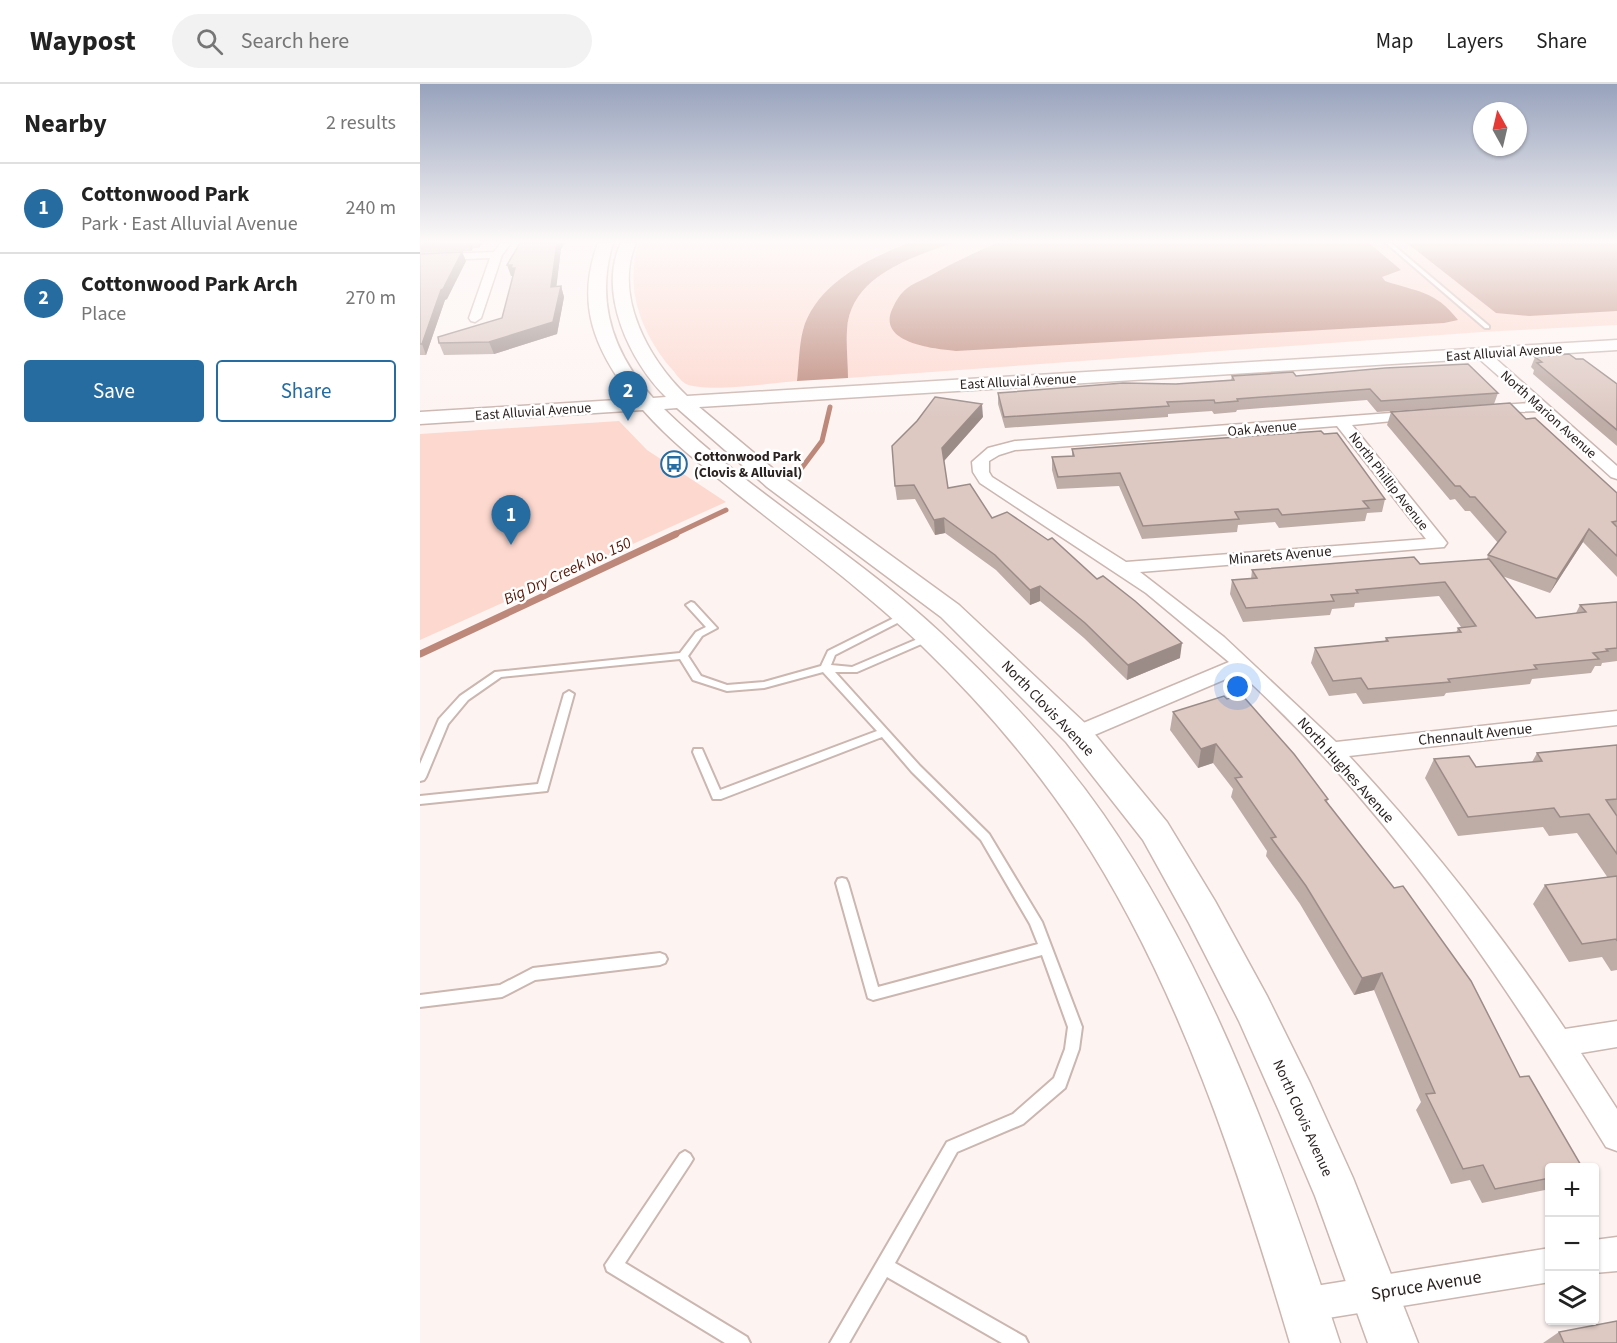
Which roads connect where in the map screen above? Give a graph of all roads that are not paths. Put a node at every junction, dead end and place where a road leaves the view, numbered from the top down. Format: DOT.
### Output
graph roads {
  1 [pos="481,302"];
  2 [pos="596,302"];
  3 [pos="624,302"];
  4 [pos="1457,302"];
  5 [pos="475,318"];
  6 [pos="1487,327"];
  7 [pos="1617,345"];
  8 [pos="1482,354"];
  9 [pos="681,402"];
  10 [pos="647,404"];
  11 [pos="1541,407"];
  12 [pos="1470,411"];
  13 [pos="1435,414"];
  14 [pos="420,418"];
  15 [pos="1340,420"];
  16 [pos="986,455"];
  17 [pos="1617,474"];
  18 [pos="1438,543"];
  19 [pos="1123,568"];
  20 [pos="691,605"];
  21 [pos="904,616"];
  22 [pos="930,637"];
  23 [pos="683,656"];
  24 [pos="1243,664"];
  25 [pos="825,668"];
  26 [pos="569,694"];
  27 [pos="1617,718"];
  28 [pos="884,732"];
  29 [pos="1077,734"];
  30 [pos="1332,750"];
  31 [pos="698,752"];
  32 [pos="420,777"];
  33 [pos="420,800"];
  34 [pos="842,883"];
  35 [pos="1045,948"];
  36 [pos="660,959"];
  37 [pos="420,1001"];
  38 [pos="1617,1034"];
  39 [pos="1558,1043"];
  40 [pos="1617,1136"];
  41 [pos="685,1159"];
  42 [pos="1617,1254"];
  43 [pos="1599,1256"];
  44 [pos="884,1266"];
  45 [pos="1545,1266"];
  46 [pos="1376,1294"];
  47 [pos="1303,1305"];
  48 [pos="741,1343"];
  49 [pos="839,1343"];
  50 [pos="1019,1343"];
  51 [pos="1315,1343"];
  52 [pos="1393,1343"];
  1 -- 5 [label="street"];
  2 -- 10 [label="main road"];
  3 -- 9 [label="main road, North Clovis Avenue"];
  4 -- 6 [label="lane"];
  7 -- 8 [label="main road, East Alluvial Avenue"];
  8 -- 9 [label="main road, East Alluvial Avenue"];
  8 -- 11 [label="street, North Marion Avenue"];
  9 -- 10 [label="main road, East Alluvial Avenue"];
  9 -- 29 [label="main road, North Clovis Avenue"];
  10 -- 14 [label="main road, East Alluvial Avenue"];
  10 -- 21 [label="main road"];
  11 -- 12 [label="street"];
  11 -- 17 [label="street, North Marion Avenue"];
  13 -- 15 [label="street, Oak Avenue"];
  15 -- 16 [label="street, Oak Avenue"];
  15 -- 18 [label="street, North Phillip Avenue"];
  16 -- 19 [label="street, North Hughes Avenue"];
  18 -- 19 [label="street, Minarets Avenue"];
  19 -- 24 [label="street, North Hughes Avenue"];
  20 -- 23 [label="lane"];
  21 -- 22 [label="main road"];
  21 -- 25 [label="lane"];
  21 -- 29 [label="main road"];
  22 -- 25 [label="lane"];
  22 -- 47 [label="main road"];
  23 -- 25 [label="lane"];
  23 -- 32 [label="lane"];
  24 -- 29 [label="street"];
  24 -- 30 [label="street, North Hughes Avenue"];
  25 -- 28 [label="lane"];
  26 -- 33 [label="lane"];
  27 -- 30 [label="street, Chennault Avenue"];
  28 -- 31 [label="lane"];
  28 -- 35 [label="lane"];
  29 -- 46 [label="main road, North Clovis Avenue"];
  30 -- 39 [label="street, North Hughes Avenue"];
  34 -- 35 [label="lane"];
  35 -- 44 [label="lane"];
  36 -- 37 [label="lane"];
  38 -- 39 [label="street"];
  39 -- 40 [label="street, North Hughes Avenue"];
  41 -- 48 [label="lane"];
  42 -- 43 [label="street"];
  44 -- 49 [label="lane"];
  44 -- 50 [label="lane"];
  45 -- 46 [label="street, Spruce Avenue"];
  46 -- 47 [label="street, Spruce Avenue"];
  46 -- 52 [label="main road, North Clovis Avenue"];
  47 -- 51 [label="main road"];
}
